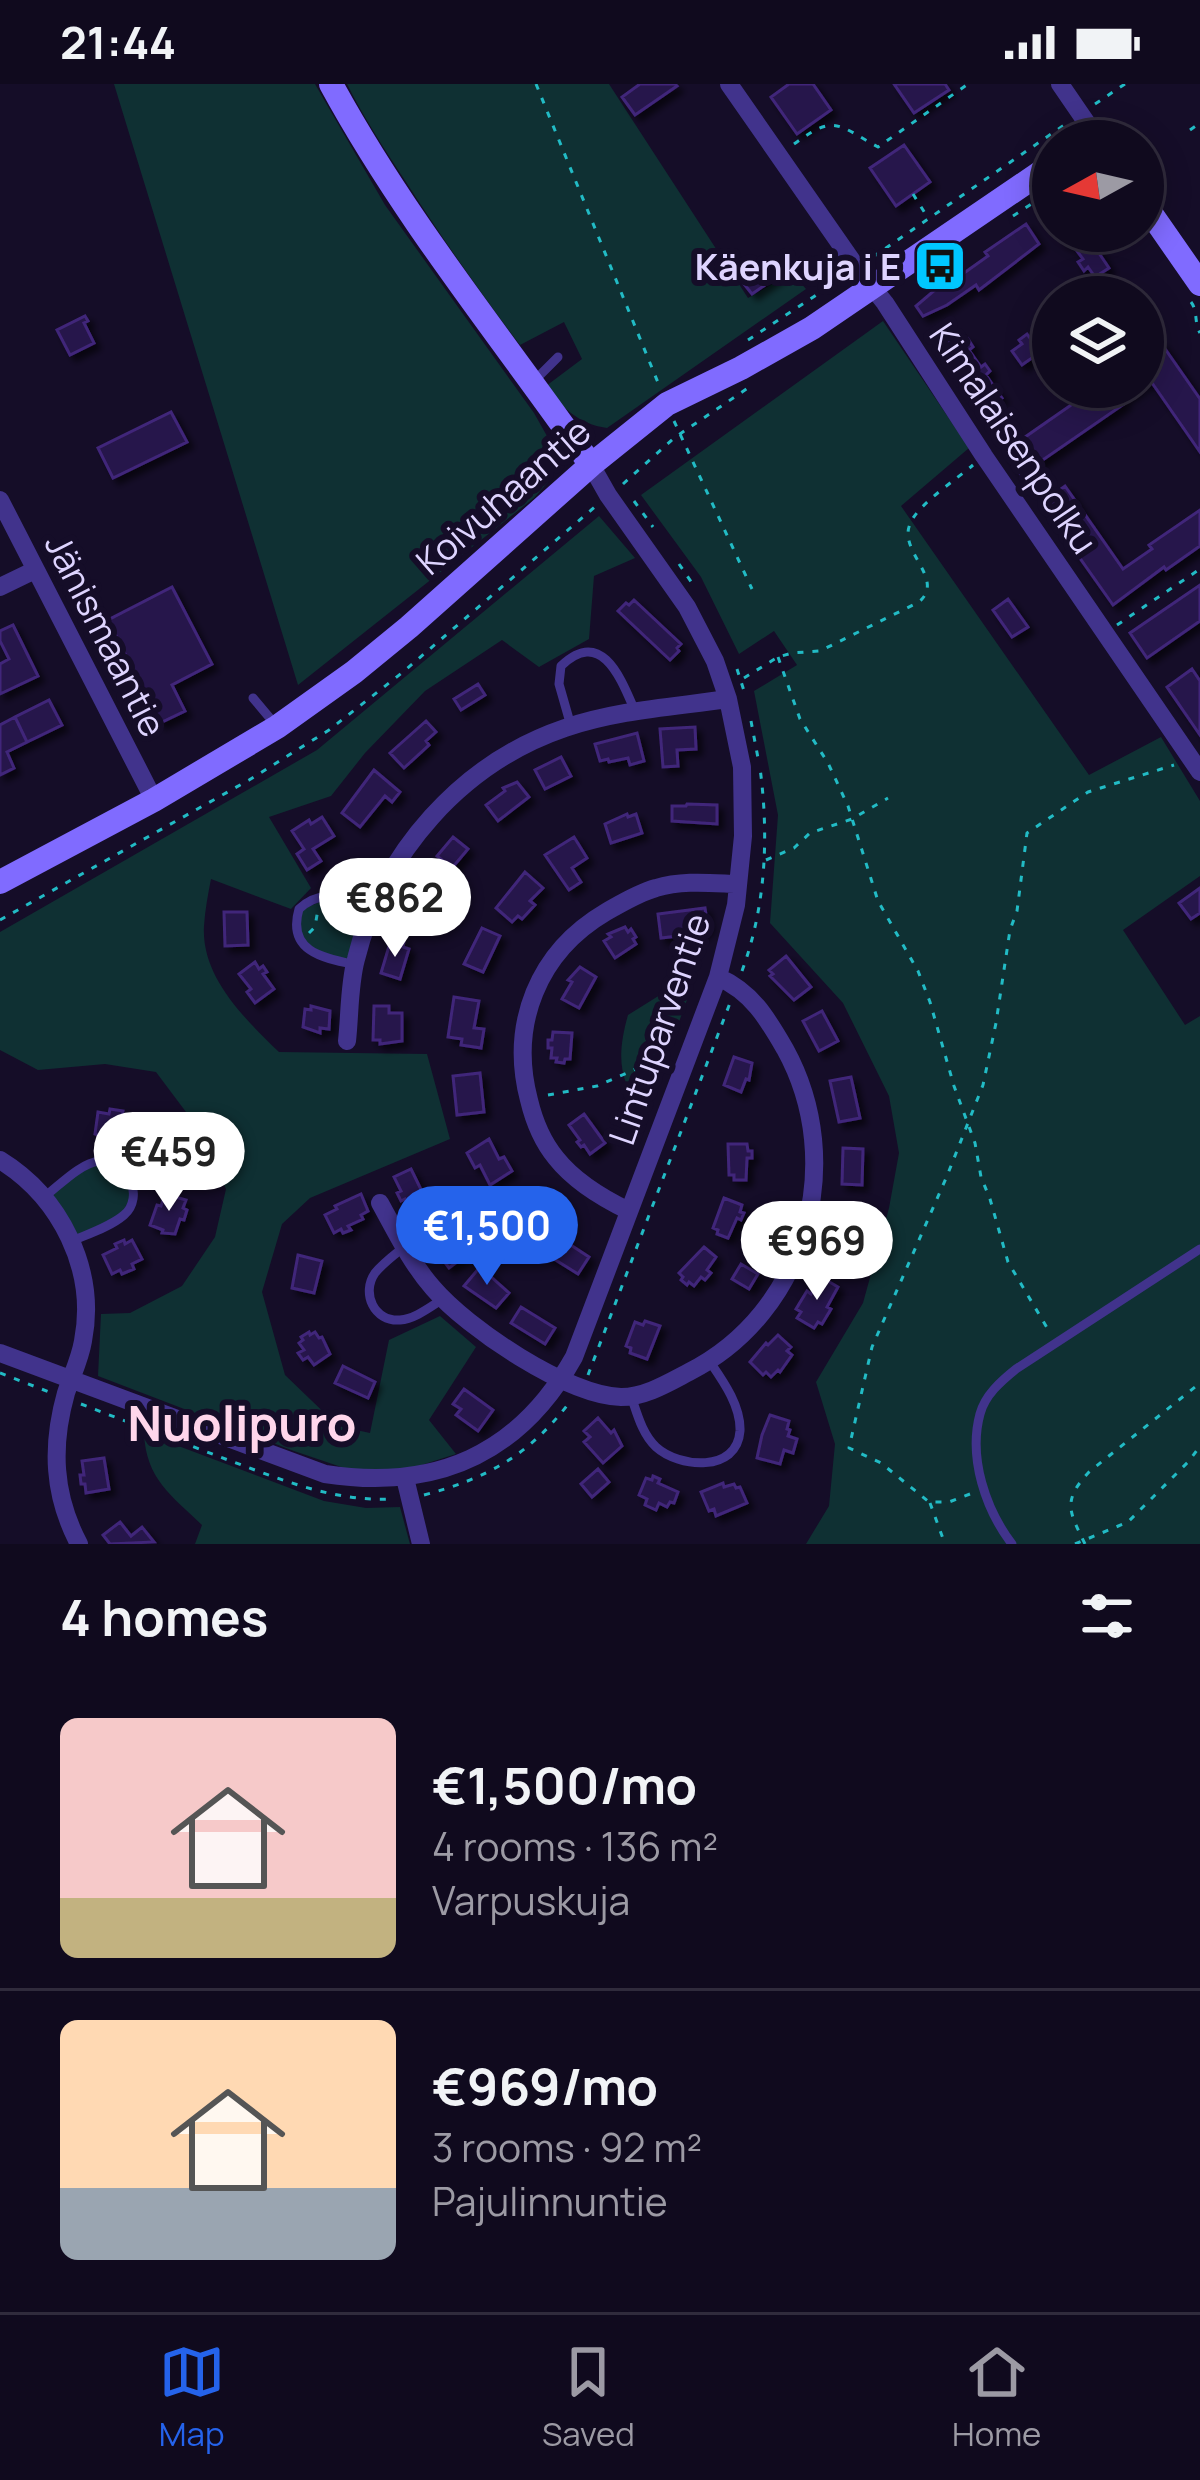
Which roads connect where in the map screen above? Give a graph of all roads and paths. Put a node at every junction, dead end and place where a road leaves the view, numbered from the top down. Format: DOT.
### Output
graph roads {
  1 [pos="331,84"];
  2 [pos="536,84"];
  3 [pos="729,84"];
  4 [pos="968,84"];
  5 [pos="1060,84"];
  6 [pos="1125,84"];
  7 [pos="1080,114"];
  8 [pos="1072,120"];
  9 [pos="1083,120"];
  10 [pos="1200,123"];
  11 [pos="1190,130"];
  12 [pos="1032,148"];
  13 [pos="778,156"];
  14 [pos="1032,177"];
  15 [pos="913,194"];
  16 [pos="928,219"];
  17 [pos="1164,232"];
  18 [pos="864,278"];
  19 [pos="1200,284"];
  20 [pos="734,349"];
  21 [pos="558,357"];
  22 [pos="532,383"];
  23 [pos="667,404"];
  24 [pos="714,409"];
  25 [pos="680,434"];
  26 [pos="984,456"];
  27 [pos="591,466"];
  28 [pos="608,495"];
  29 [pos="0,500"];
  30 [pos="1200,569"];
  31 [pos="35,570"];
  32 [pos="0,587"];
  33 [pos="752,589"];
  34 [pos="1106,633"];
  35 [pos="778,657"];
  36 [pos="742,679"];
  37 [pos="253,698"];
  38 [pos="728,699"];
  39 [pos="634,711"];
  40 [pos="571,726"];
  41 [pos="277,727"];
  42 [pos="1194,764"];
  43 [pos="888,798"];
  44 [pos="154,800"];
  45 [pos="852,819"];
  46 [pos="765,861"];
  47 [pos="0,882"];
  48 [pos="737,884"];
  49 [pos="319,896"];
  50 [pos="376,903"];
  51 [pos="300,940"];
  52 [pos="354,964"];
  53 [pos="718,977"];
  54 [pos="705,1011"];
  55 [pos="347,1041"];
  56 [pos="528,1098"];
  57 [pos="967,1122"];
  58 [pos="0,1160"];
  59 [pos="44,1197"];
  60 [pos="380,1203"];
  61 [pos="629,1211"];
  62 [pos="72,1241"];
  63 [pos="404,1247"];
  64 [pos="1200,1249"];
  65 [pos="443,1299"];
  66 [pos="1056,1342"];
  67 [pos="0,1353"];
  68 [pos="710,1362"];
  69 [pos="70,1379"];
  70 [pos="562,1380"];
  71 [pos="1200,1383"];
  72 [pos="631,1396"];
  73 [pos="1200,1445"];
  74 [pos="405,1478"];
  75 [pos="984,1492"];
  76 [pos="929,1502"];
  77 [pos="1084,1542"];
  78 [pos="79,1544"];
  79 [pos="421,1544"];
  80 [pos="945,1544"];
  81 [pos="1012,1544"];
  82 [pos="1075,1544"];
  1 -- 22 [label="street"];
  2 -- 23 [label="path"];
  3 -- 13 [label="street, Kimalaisenpolku"];
  4 -- 13 [label="path"];
  5 -- 7 [label="street"];
  6 -- 7 [label="path"];
  7 -- 8 [label="path"];
  7 -- 9 [label="street"];
  10 -- 11 [label="path"];
  12 -- 16 [label="path"];
  13 -- 18 [label="street, Kimalaisenpolku"];
  14 -- 18 [label="street, Koivuhaantie"];
  15 -- 16 [label="path"];
  16 -- 18 [label="path"];
  17 -- 19 [label="street"];
  18 -- 20 [label="path"];
  18 -- 23 [label="street, Koivuhaantie"];
  18 -- 26 [label="street, Kimalaisenpolku"];
  21 -- 22 [label="lane"];
  22 -- 27 [label="street"];
  23 -- 25 [label="path"];
  23 -- 27 [label="street, Koivuhaantie"];
  24 -- 25 [label="path"];
  25 -- 28 [label="path"];
  25 -- 33 [label="path"];
  26 -- 34 [label="street, Kimalaisenpolku"];
  26 -- 35 [label="path"];
  27 -- 28 [label="street, Lintuparventie"];
  27 -- 41 [label="street, Koivuhaantie"];
  28 -- 38 [label="street, Lintuparventie"];
  29 -- 31 [label="street, Jänismaantie"];
  30 -- 34 [label="path"];
  31 -- 32 [label="street"];
  31 -- 44 [label="street, Jänismaantie"];
  34 -- 42 [label="street, Kimalaisenpolku"];
  35 -- 36 [label="path"];
  35 -- 45 [label="path"];
  37 -- 41 [label="lane"];
  38 -- 39 [label="street"];
  38 -- 48 [label="street, Lintuparventie"];
  39 -- 40 [label="street"];
  39 -- 40 [label="lane"];
  40 -- 50 [label="street"];
  41 -- 44 [label="street, Koivuhaantie"];
  42 -- 57 [label="path"];
  43 -- 45 [label="path"];
  44 -- 47 [label="street, Koivuhaantie"];
  45 -- 46 [label="path"];
  45 -- 57 [label="path"];
  48 -- 53 [label="street, Lintuparventie"];
  48 -- 56 [label="street"];
  49 -- 50 [label="lane"];
  49 -- 51 [label="path"];
  49 -- 51 [label="lane"];
  50 -- 52 [label="street"];
  51 -- 52 [label="lane"];
  52 -- 55 [label="street"];
  53 -- 54 [label="street, Lintuparventie"];
  53 -- 68 [label="street"];
  54 -- 56 [label="path"];
  54 -- 61 [label="street, Lintuparventie"];
  56 -- 61 [label="street"];
  57 -- 66 [label="path"];
  57 -- 76 [label="path"];
  58 -- 59 [label="street"];
  59 -- 62 [label="street"];
  59 -- 62 [label="lane"];
  60 -- 63 [label="street"];
  61 -- 70 [label="street, Lintuparventie"];
  62 -- 69 [label="street"];
  63 -- 65 [label="street"];
  63 -- 65 [label="lane"];
  64 -- 66 [label="lane"];
  65 -- 70 [label="street"];
  66 -- 75 [label="lane"];
  67 -- 69 [label="street, Lintuparventie"];
  68 -- 72 [label="street"];
  68 -- 72 [label="lane"];
  69 -- 74 [label="street, Lintuparventie"];
  69 -- 78 [label="street"];
  70 -- 72 [label="street"];
  70 -- 74 [label="street, Lintuparventie"];
  71 -- 77 [label="path"];
  73 -- 77 [label="path"];
  74 -- 79 [label="street"];
  75 -- 76 [label="path"];
  75 -- 81 [label="lane"];
  76 -- 80 [label="path"];
  77 -- 82 [label="path"];
}
